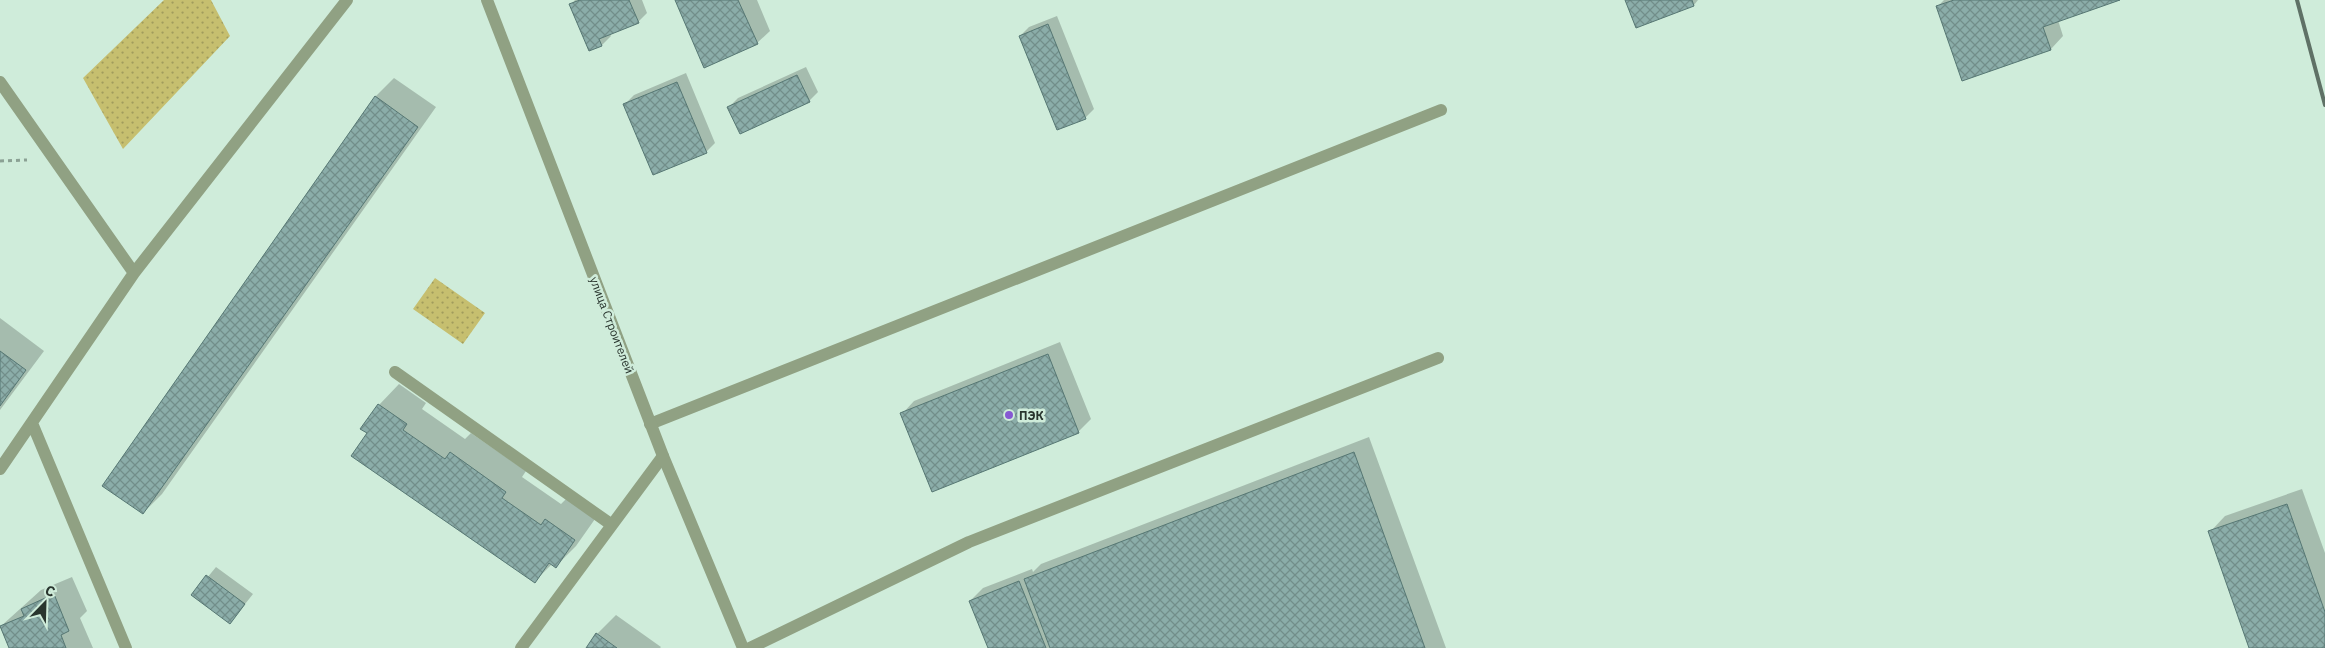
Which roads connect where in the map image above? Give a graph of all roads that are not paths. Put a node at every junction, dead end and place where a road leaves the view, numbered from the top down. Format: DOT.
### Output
graph roads {
  1 [pos="347,0"];
  2 [pos="487,0"];
  3 [pos="0,82"];
  4 [pos="1441,110"];
  5 [pos="134,273"];
  6 [pos="1438,358"];
  7 [pos="395,372"];
  8 [pos="32,423"];
  9 [pos="650,424"];
  10 [pos="663,456"];
  11 [pos="0,469"];
  12 [pos="612,525"];
  13 [pos="126,648"];
  14 [pos="521,648"];
  15 [pos="743,648"];
  16 [pos="750,648"];
  1 -- 5 [label="street"];
  2 -- 9 [label="street, улица Строителей"];
  3 -- 5 [label="street"];
  4 -- 9 [label="street"];
  5 -- 8 [label="street"];
  6 -- 16 [label="street"];
  7 -- 12 [label="street"];
  8 -- 11 [label="street"];
  8 -- 13 [label="street"];
  9 -- 10 [label="street, улица Строителей"];
  10 -- 12 [label="street"];
  10 -- 15 [label="street, улица Строителей"];
  12 -- 14 [label="street"];
}
